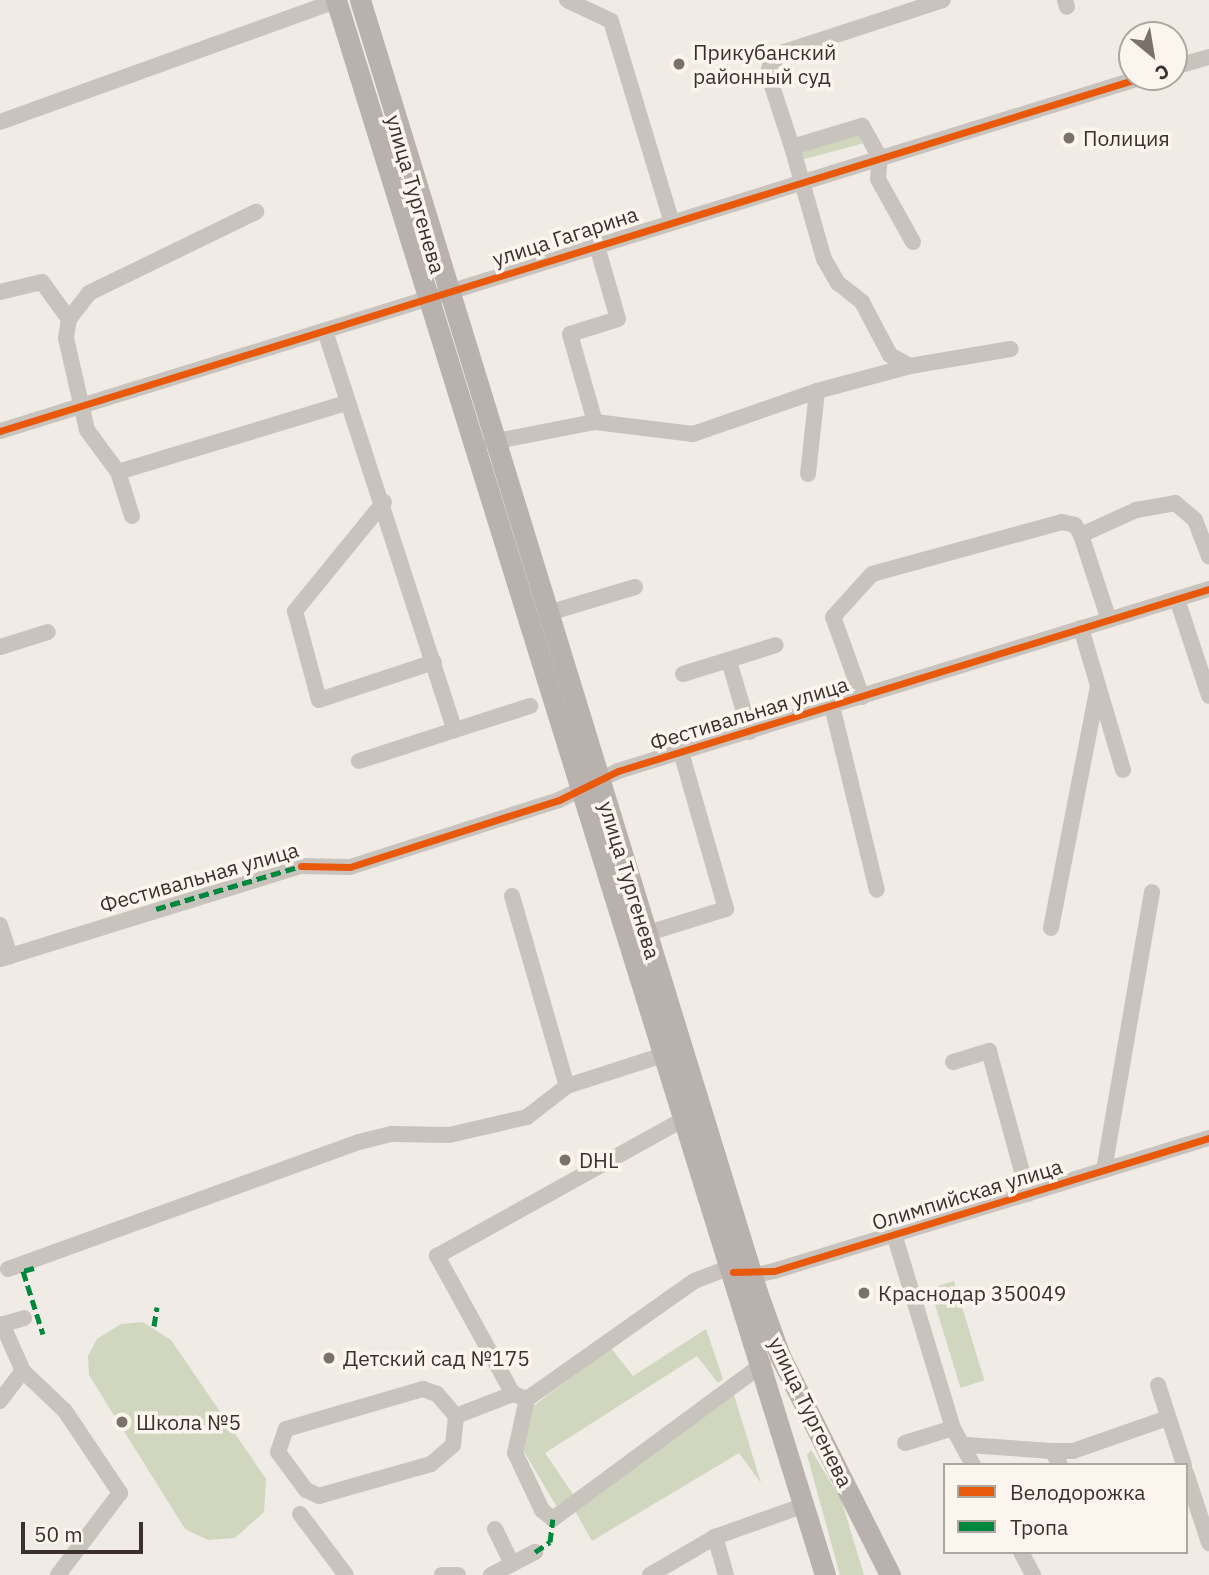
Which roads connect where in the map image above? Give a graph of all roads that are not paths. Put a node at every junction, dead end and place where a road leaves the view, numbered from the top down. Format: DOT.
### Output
graph roads {
  1 [pos="336,0"];
  2 [pos="360,0"];
  3 [pos="567,0"];
  4 [pos="943,0"];
  5 [pos="594,5"];
  6 [pos="1209,57"];
  7 [pos="1188,63"];
  8 [pos="1118,85"];
  9 [pos="0,122"];
  10 [pos="792,147"];
  11 [pos="880,158"];
  12 [pos="800,181"];
  13 [pos="256,212"];
  14 [pos="671,220"];
  15 [pos="913,242"];
  16 [pos="596,243"];
  17 [pos="0,292"];
  18 [pos="438,296"];
  19 [pos="69,319"];
  20 [pos="325,331"];
  21 [pos="1011,349"];
  22 [pos="910,366"];
  23 [pos="817,391"];
  24 [pos="346,403"];
  25 [pos="82,406"];
  26 [pos="595,422"];
  27 [pos="0,431"];
  28 [pos="492,442"];
  29 [pos="118,472"];
  30 [pos="808,474"];
  31 [pos="384,502"];
  32 [pos="132,516"];
  33 [pos="1081,535"];
  34 [pos="1209,556"];
  35 [pos="635,587"];
  36 [pos="1209,590"];
  37 [pos="1177,599"];
  38 [pos="545,614"];
  39 [pos="1109,620"];
  40 [pos="1081,628"];
  41 [pos="48,632"];
  42 [pos="775,645"];
  43 [pos="0,647"];
  44 [pos="729,661"];
  45 [pos="434,662"];
  46 [pos="683,674"];
  47 [pos="1098,687"];
  48 [pos="1209,696"];
  49 [pos="862,697"];
  50 [pos="530,706"];
  51 [pos="832,706"];
  52 [pos="455,730"];
  53 [pos="750,732"];
  54 [pos="681,752"];
  55 [pos="359,761"];
  56 [pos="1123,770"];
  57 [pos="589,782"];
  58 [pos="877,890"];
  59 [pos="1152,891"];
  60 [pos="512,896"];
  61 [pos="0,925"];
  62 [pos="1051,928"];
  63 [pos="645,934"];
  64 [pos="5,958"];
  65 [pos="666,1054"];
  66 [pos="953,1062"];
  67 [pos="567,1086"];
  68 [pos="686,1118"];
  69 [pos="1209,1138"];
  70 [pos="1104,1170"];
  71 [pos="1028,1194"];
  72 [pos="894,1234"];
  73 [pos="8,1269"];
  74 [pos="742,1274"];
  75 [pos="24,1318"];
  76 [pos="1,1325"];
  77 [pos="763,1364"];
  78 [pos="23,1371"];
  79 [pos="1158,1385"];
  80 [pos="520,1397"];
  81 [pos="0,1401"];
  82 [pos="456,1416"];
  83 [pos="1168,1418"];
  84 [pos="953,1427"];
  85 [pos="905,1443"];
  86 [pos="967,1445"];
  87 [pos="831,1454"];
  88 [pos="1056,1458"];
  89 [pos="973,1463"];
  90 [pos="1183,1463"];
  91 [pos="796,1475"];
  92 [pos="1188,1479"];
  93 [pos="805,1505"];
  94 [pos="300,1514"];
  95 [pos="495,1529"];
  96 [pos="715,1537"];
  97 [pos="1209,1543"];
  98 [pos="535,1552"];
  99 [pos="1022,1554"];
  100 [pos="512,1564"];
  101 [pos="58,1575"];
  102 [pos="346,1575"];
  103 [pos="442,1575"];
  104 [pos="458,1575"];
  105 [pos="491,1575"];
  106 [pos="650,1575"];
  107 [pos="726,1575"];
  108 [pos="825,1575"];
  109 [pos="890,1575"];
  110 [pos="1033,1575"];
  1 -- 9 [label="street"];
  1 -- 18 [label="main road, улица Тургенева"];
  2 -- 18 [label="main road, улица Тургенева"];
  3 -- 5 [label="street"];
  4 -- 10 [label="street"];
  5 -- 14 [label="street"];
  6 -- 7 [label="street"];
  8 -- 11 [label="street, улица Гагарина"];
  10 -- 11 [label="street"];
  10 -- 12 [label="street"];
  11 -- 12 [label="street, улица Гагарина"];
  11 -- 15 [label="street"];
  12 -- 14 [label="street, улица Гагарина"];
  12 -- 22 [label="street"];
  13 -- 19 [label="street"];
  14 -- 16 [label="street, улица Гагарина"];
  16 -- 18 [label="street, улица Гагарина"];
  16 -- 26 [label="street"];
  17 -- 19 [label="street"];
  18 -- 20 [label="street, улица Гагарина"];
  18 -- 28 [label="main road, улица Тургенева"];
  18 -- 57 [label="main road, улица Тургенева"];
  19 -- 25 [label="street"];
  20 -- 24 [label="street"];
  20 -- 25 [label="street, улица Гагарина"];
  21 -- 22 [label="street"];
  22 -- 23 [label="street"];
  23 -- 26 [label="street"];
  23 -- 30 [label="street"];
  24 -- 29 [label="street"];
  24 -- 31 [label="street"];
  25 -- 27 [label="street, улица Гагарина"];
  25 -- 29 [label="street"];
  26 -- 28 [label="street"];
  28 -- 38 [label="main road, улица Тургенева"];
  29 -- 32 [label="street"];
  31 -- 45 [label="street"];
  31 -- 45 [label="street"];
  33 -- 34 [label="street"];
  33 -- 39 [label="street"];
  33 -- 49 [label="street"];
  35 -- 38 [label="street"];
  36 -- 37 [label="street, Фестивальная улица"];
  37 -- 39 [label="street, Фестивальная улица"];
  37 -- 48 [label="street"];
  38 -- 57 [label="main road, улица Тургенева"];
  39 -- 40 [label="street, Фестивальная улица"];
  40 -- 47 [label="street"];
  40 -- 49 [label="street, Фестивальная улица"];
  41 -- 43 [label="street"];
  42 -- 44 [label="street"];
  44 -- 46 [label="street"];
  44 -- 53 [label="street"];
  45 -- 52 [label="street"];
  47 -- 56 [label="street"];
  47 -- 62 [label="street"];
  49 -- 51 [label="street, Фестивальная улица"];
  50 -- 52 [label="street"];
  51 -- 53 [label="street, Фестивальная улица"];
  51 -- 58 [label="street"];
  52 -- 55 [label="street"];
  53 -- 54 [label="street, Фестивальная улица"];
  54 -- 57 [label="street, Фестивальная улица"];
  54 -- 63 [label="street"];
  57 -- 63 [label="main road, улица Тургенева"];
  57 -- 64 [label="street, Фестивальная улица"];
  57 -- 65 [label="main road, улица Тургенева"];
  59 -- 70 [label="street"];
  60 -- 67 [label="street"];
  61 -- 64 [label="street"];
  63 -- 74 [label="main road, улица Тургенева"];
  65 -- 67 [label="street"];
  65 -- 68 [label="main road, улица Тургенева"];
  66 -- 71 [label="street"];
  67 -- 73 [label="street"];
  68 -- 74 [label="main road, улица Тургенева"];
  68 -- 80 [label="street"];
  69 -- 70 [label="street, Олимпийская улица"];
  70 -- 71 [label="street, Олимпийская улица"];
  71 -- 72 [label="street, Олимпийская улица"];
  72 -- 74 [label="street, Олимпийская улица"];
  72 -- 84 [label="street"];
  74 -- 77 [label="main road, улица Тургенева"];
  74 -- 80 [label="street, Олимпийская улица"];
  74 -- 87 [label="main road, улица Тургенева"];
  75 -- 76 [label="street"];
  76 -- 78 [label="street"];
  77 -- 80 [label="street"];
  77 -- 91 [label="main road, улица Тургенева"];
  78 -- 81 [label="street"];
  78 -- 101 [label="street"];
  79 -- 83 [label="street"];
  80 -- 82 [label="street, Олимпийская улица"];
  82 -- 82 [label="street"];
  83 -- 88 [label="street"];
  83 -- 90 [label="street"];
  84 -- 85 [label="street"];
  84 -- 86 [label="street"];
  86 -- 88 [label="street"];
  86 -- 89 [label="street"];
  87 -- 91 [label="main road"];
  87 -- 109 [label="main road, улица Тургенева"];
  91 -- 93 [label="main road, улица Тургенева"];
  92 -- 97 [label="street"];
  93 -- 96 [label="street"];
  93 -- 108 [label="main road, улица Тургенева"];
  94 -- 102 [label="street"];
  95 -- 100 [label="street"];
  96 -- 106 [label="street"];
  96 -- 107 [label="street"];
  98 -- 100 [label="street"];
  99 -- 110 [label="street"];
  100 -- 105 [label="street"];
  103 -- 104 [label="street"];
}
